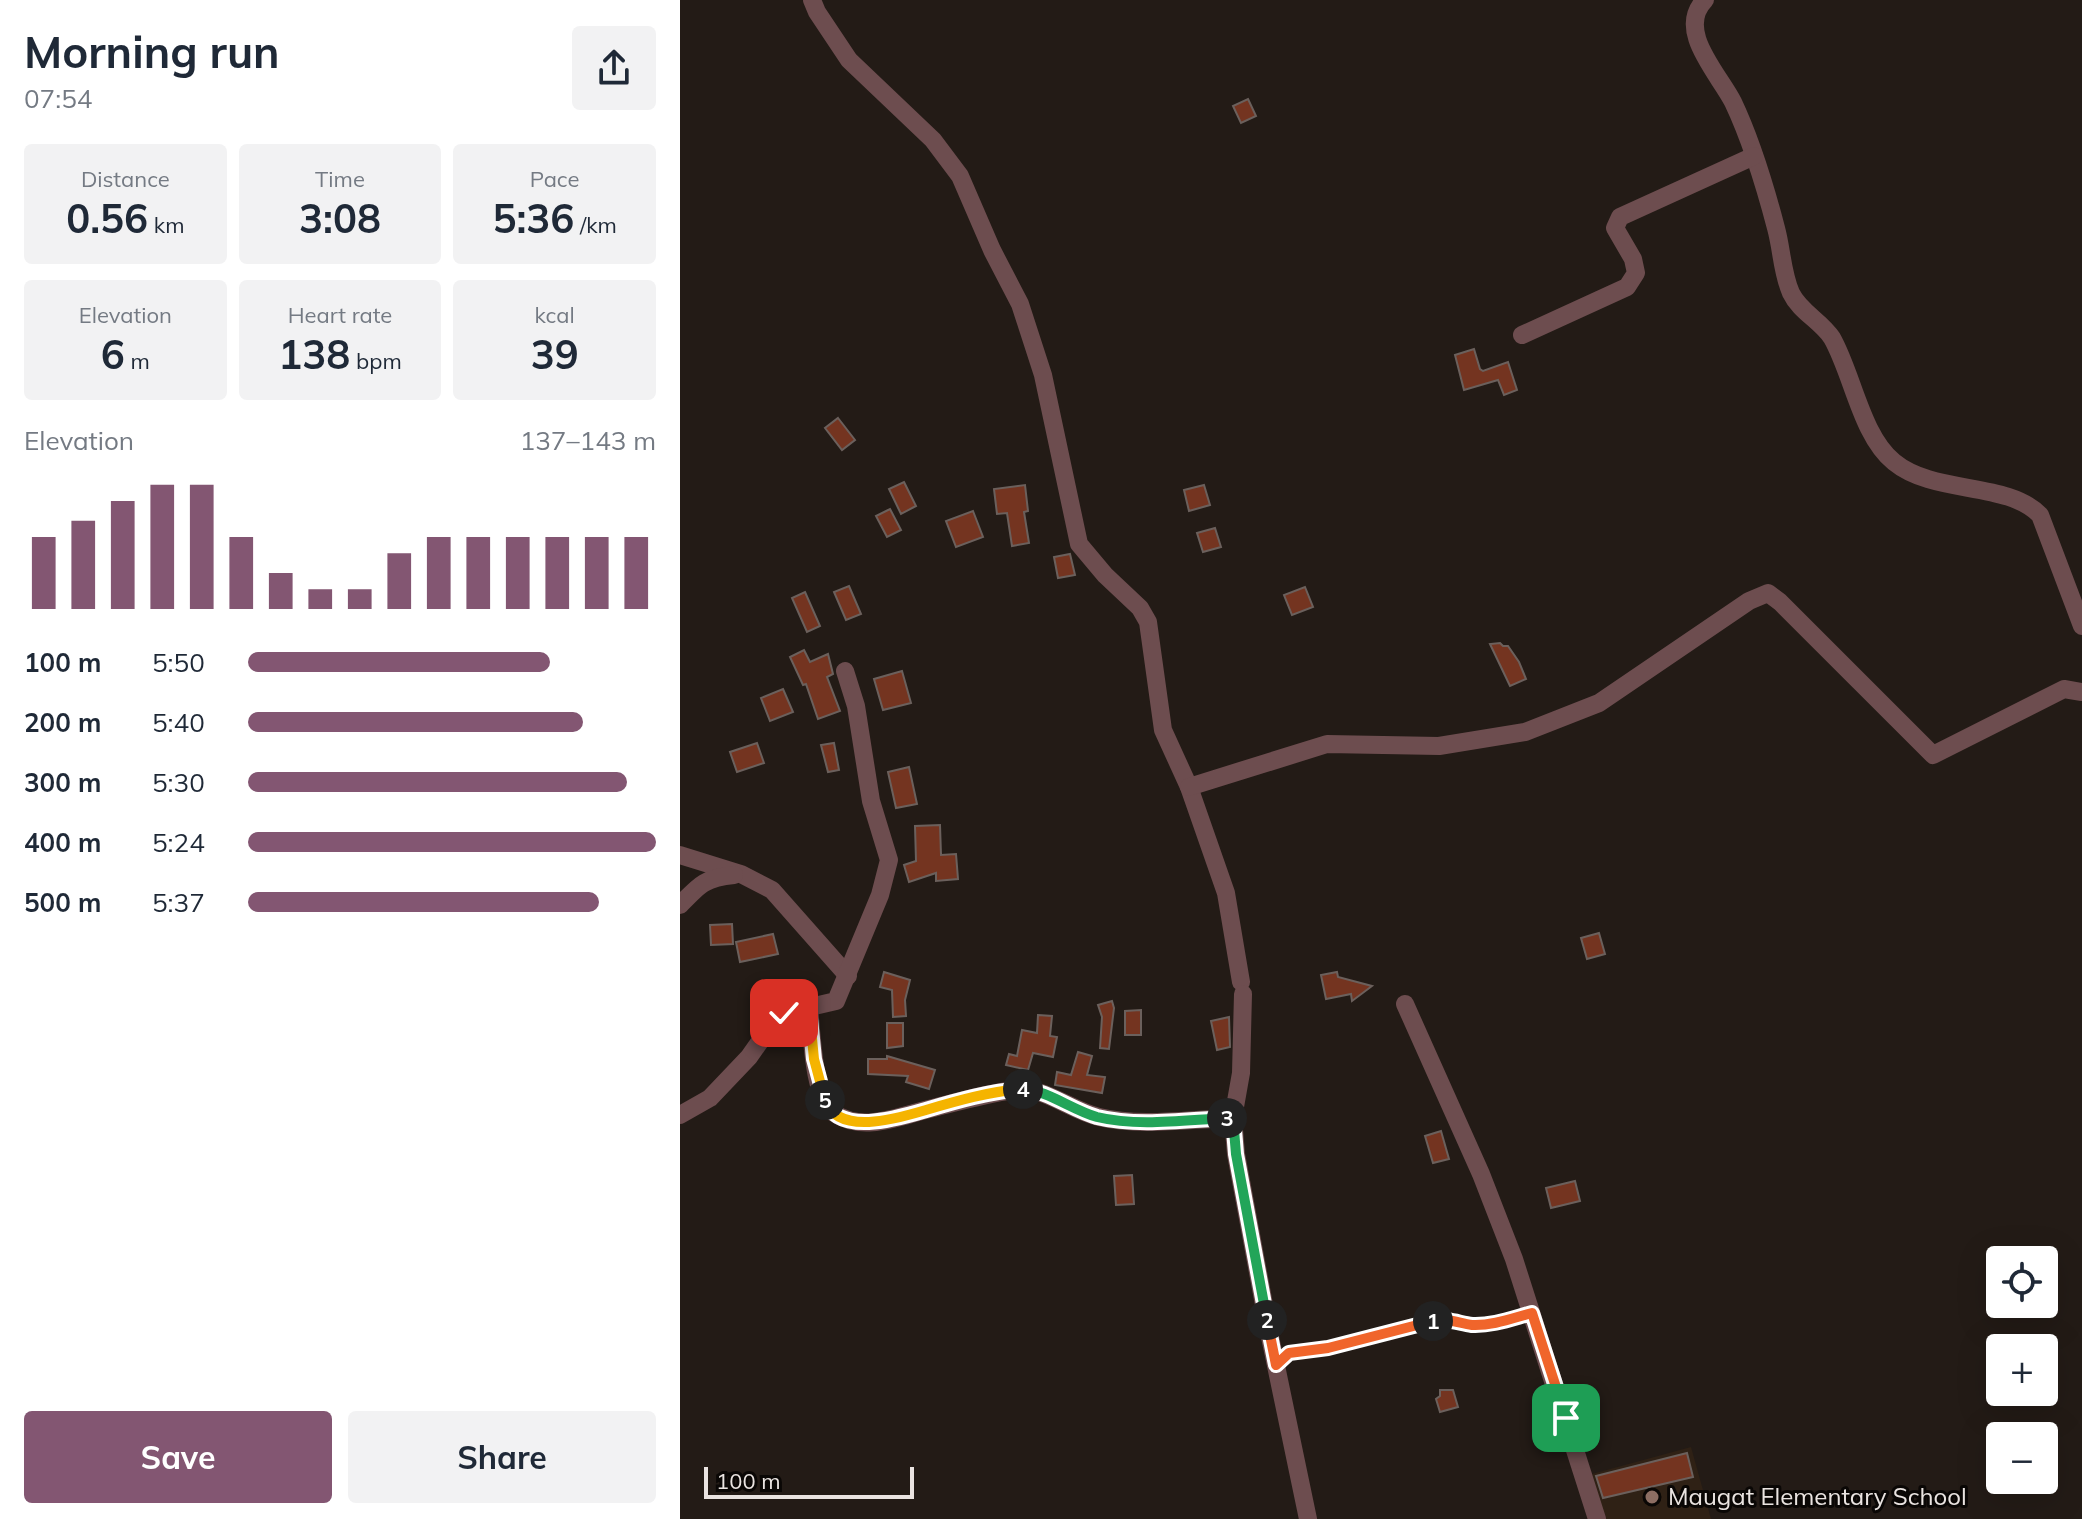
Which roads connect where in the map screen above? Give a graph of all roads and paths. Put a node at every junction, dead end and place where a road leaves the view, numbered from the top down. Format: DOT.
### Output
graph roads {
  1 [pos="812,0"];
  2 [pos="1705,0"];
  3 [pos="1754,156"];
  4 [pos="1522,335"];
  5 [pos="2082,626"];
  6 [pos="845,671"];
  7 [pos="2082,692"];
  8 [pos="1189,787"];
  9 [pos="680,855"];
  10 [pos="741,874"];
  11 [pos="680,905"];
  12 [pos="848,976"];
  13 [pos="1405,1004"];
  14 [pos="809,1008"];
  15 [pos="680,1115"];
  16 [pos="1233,1118"];
  17 [pos="1532,1313"];
  18 [pos="1276,1365"];
  19 [pos="1308,1519"];
  20 [pos="1597,1519"];
  1 -- 8 [label="street"];
  2 -- 3 [label="street"];
  3 -- 4 [label="street"];
  3 -- 5 [label="street"];
  6 -- 12 [label="street"];
  7 -- 8 [label="street"];
  8 -- 16 [label="street"];
  9 -- 10 [label="street"];
  10 -- 11 [label="street"];
  10 -- 12 [label="street"];
  12 -- 14 [label="street"];
  13 -- 17 [label="street"];
  14 -- 15 [label="street"];
  14 -- 16 [label="street"];
  16 -- 18 [label="street"];
  17 -- 18 [label="path"];
  17 -- 20 [label="street"];
  18 -- 19 [label="street"];
}
